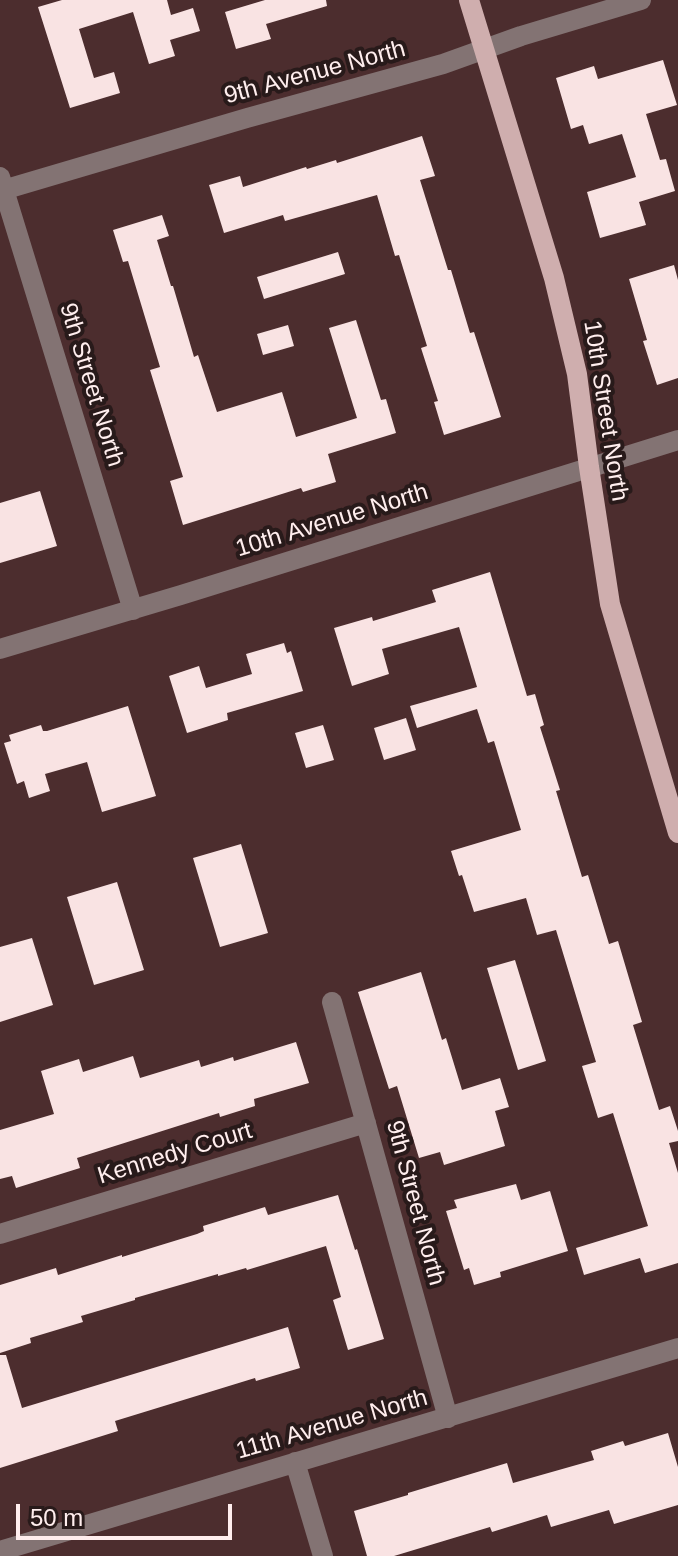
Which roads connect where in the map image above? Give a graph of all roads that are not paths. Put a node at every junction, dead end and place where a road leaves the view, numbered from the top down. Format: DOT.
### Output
graph roads {
  1 [pos="469,0"];
  2 [pos="641,0"];
  3 [pos="484,49"];
  4 [pos="1,186"];
  5 [pos="678,440"];
  6 [pos="589,467"];
  7 [pos="133,610"];
  8 [pos="0,649"];
  9 [pos="678,833"];
  10 [pos="332,1002"];
  11 [pos="366,1123"];
  12 [pos="0,1234"];
  13 [pos="678,1348"];
  14 [pos="448,1418"];
  15 [pos="295,1462"];
  16 [pos="0,1551"];
  17 [pos="323,1556"];
  1 -- 3 [label="main road, 10th Street North"];
  2 -- 3 [label="street, 9th Avenue North"];
  3 -- 4 [label="street, 9th Avenue North"];
  3 -- 6 [label="main road, 10th Street North"];
  4 -- 7 [label="street, 9th Street North"];
  5 -- 6 [label="street, 10th Avenue North"];
  6 -- 7 [label="street, 10th Avenue North"];
  6 -- 9 [label="main road, 10th Street North"];
  7 -- 8 [label="street, 10th Avenue North"];
  10 -- 11 [label="street, 9th Street North"];
  11 -- 12 [label="street, Kennedy Court"];
  11 -- 14 [label="street, 9th Street North"];
  13 -- 14 [label="street, 11th Avenue North"];
  14 -- 15 [label="street, 11th Avenue North"];
  15 -- 16 [label="street, 11th Avenue North"];
  15 -- 17 [label="street"];
}
